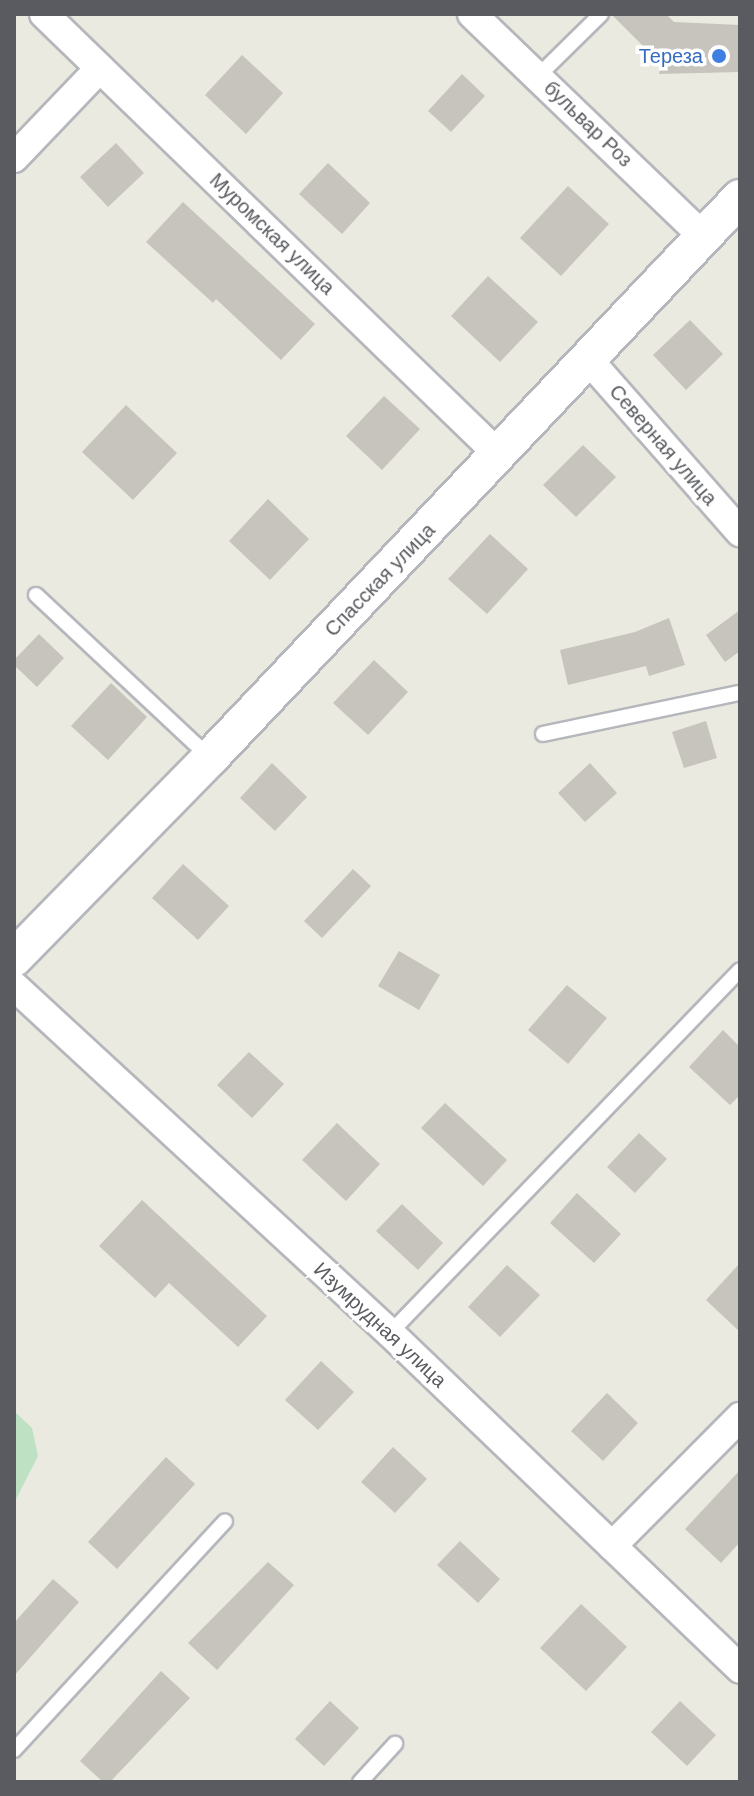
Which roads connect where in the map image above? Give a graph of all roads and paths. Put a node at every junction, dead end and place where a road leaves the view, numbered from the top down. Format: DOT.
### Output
graph roads {
  1 [pos="44,14"];
  2 [pos="472,14"];
  3 [pos="601,14"];
  4 [pos="100,68"];
  5 [pos="538,76"];
  6 [pos="14,158"];
  7 [pos="740,198"];
  8 [pos="702,235"];
  9 [pos="587,358"];
  10 [pos="499,455"];
  11 [pos="740,532"];
  12 [pos="36,595"];
  13 [pos="740,693"];
  14 [pos="543,734"];
  15 [pos="210,758"];
  16 [pos="14,958"];
  17 [pos="740,970"];
  18 [pos="14,986"];
  19 [pos="390,1333"];
  20 [pos="740,1417"];
  21 [pos="225,1521"];
  22 [pos="612,1546"];
  23 [pos="740,1669"];
  24 [pos="395,1744"];
  25 [pos="14,1750"];
  26 [pos="360,1782"];
  1 -- 4 [label="street, Муромская улица"];
  2 -- 5 [label="street, бульвар Роз"];
  3 -- 5 [label="lane"];
  4 -- 6 [label="street"];
  4 -- 10 [label="street, Муромская улица"];
  5 -- 8 [label="street, бульвар Роз"];
  7 -- 8 [label="street, Спасская улица"];
  8 -- 9 [label="street, Спасская улица"];
  9 -- 10 [label="street, Спасская улица"];
  9 -- 11 [label="street, Северная улица"];
  10 -- 15 [label="street, Спасская улица"];
  12 -- 15 [label="lane"];
  13 -- 14 [label="lane"];
  15 -- 16 [label="street, Спасская улица"];
  17 -- 19 [label="lane"];
  18 -- 19 [label="street, Изумрудная улица"];
  19 -- 22 [label="street, Изумрудная улица"];
  20 -- 22 [label="street"];
  21 -- 25 [label="lane"];
  22 -- 23 [label="street, Изумрудная улица"];
  24 -- 26 [label="lane"];
}
